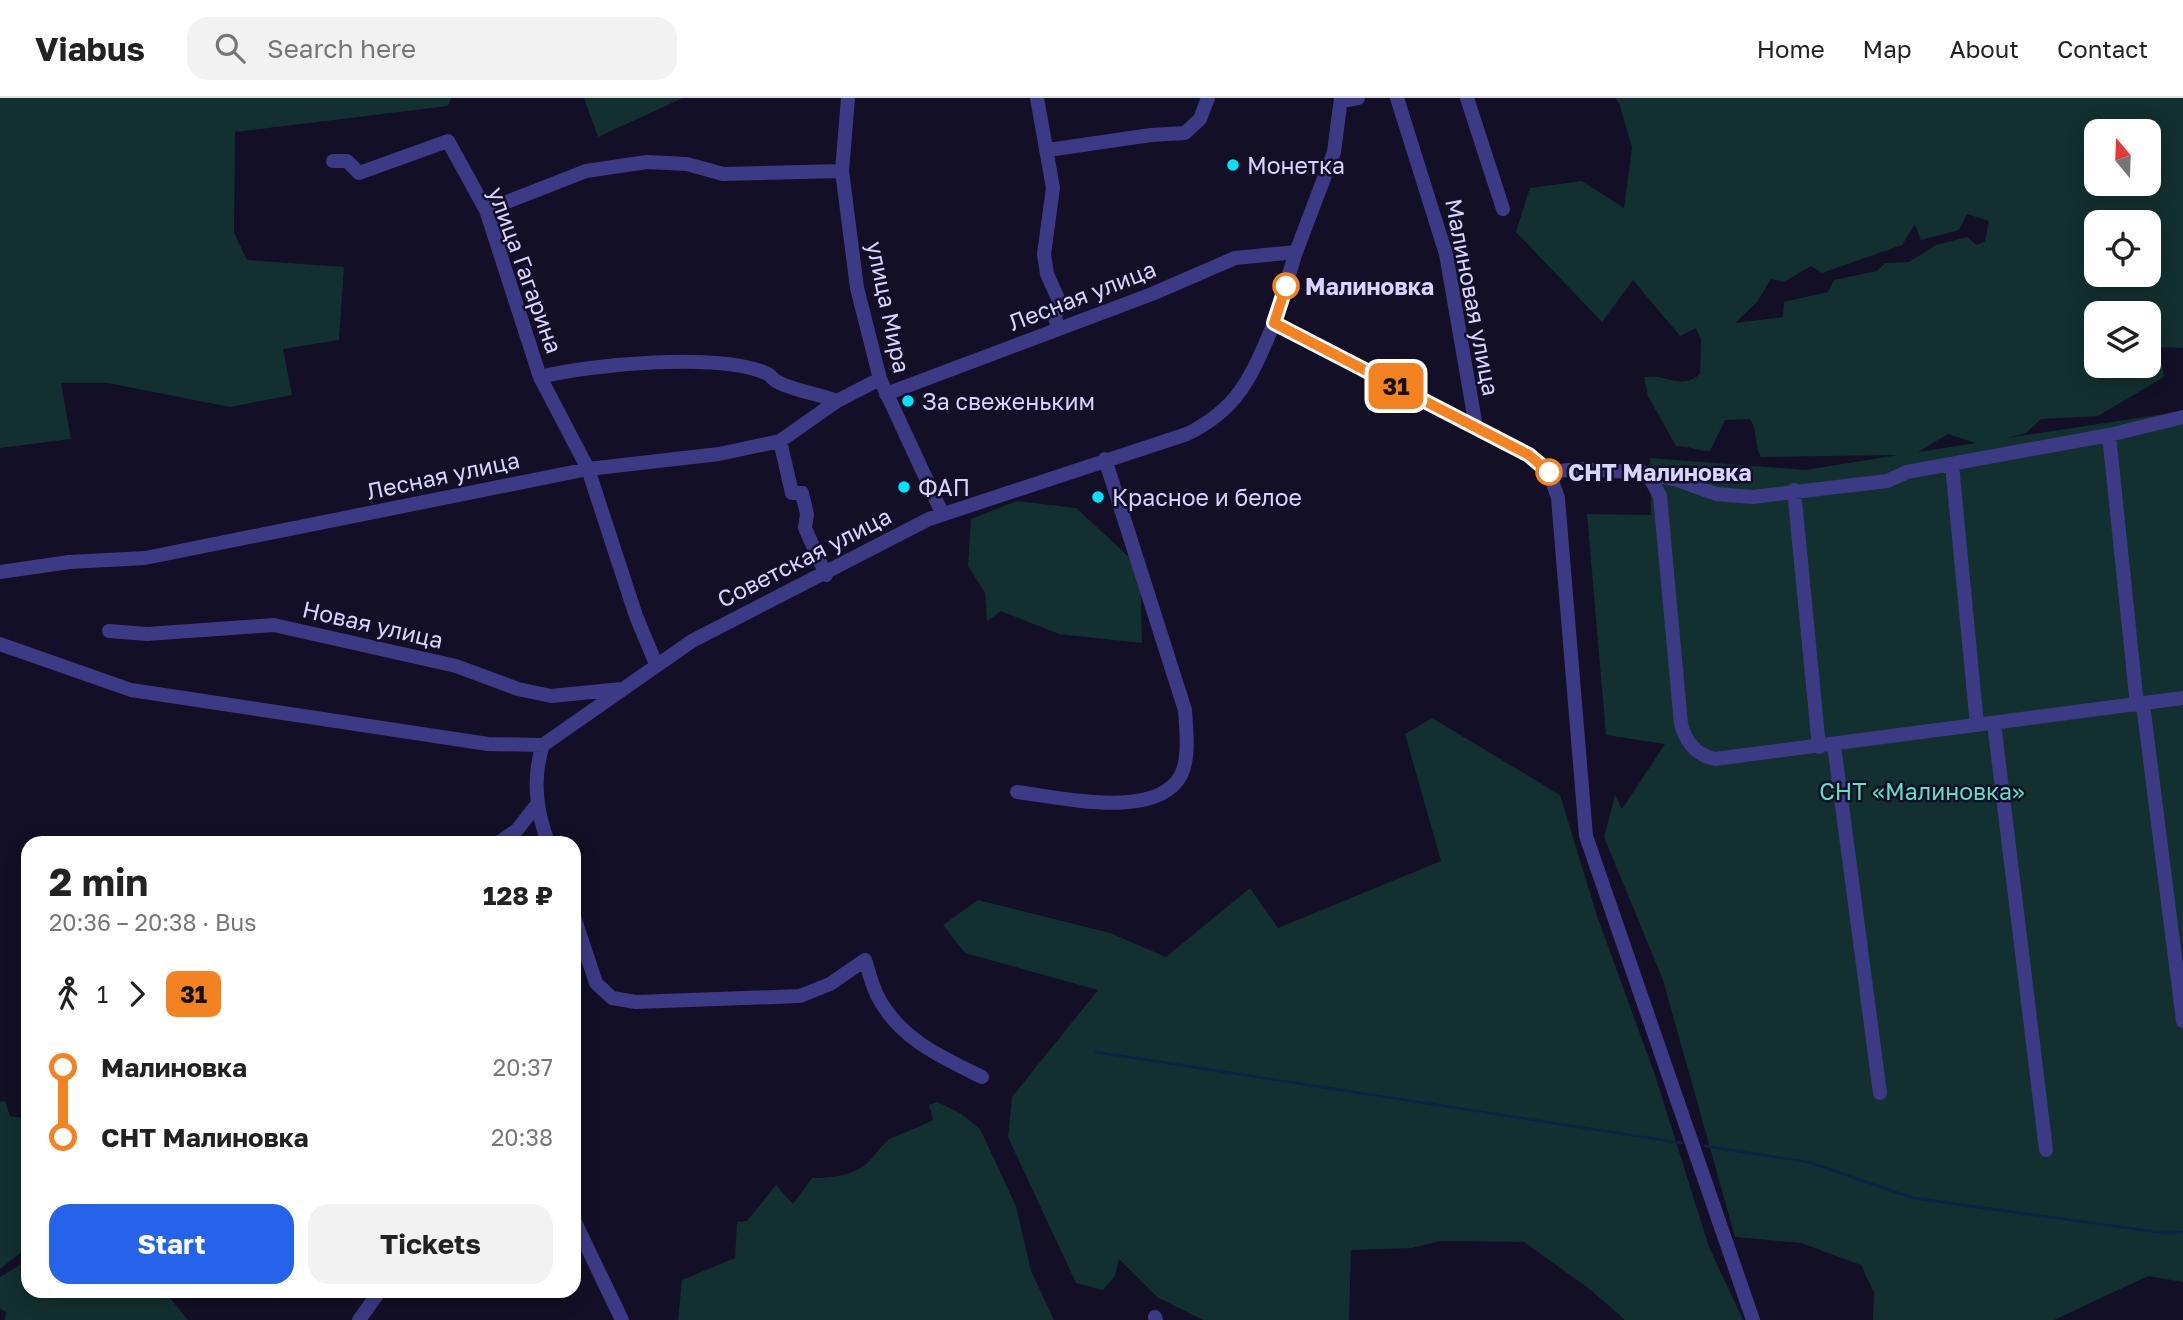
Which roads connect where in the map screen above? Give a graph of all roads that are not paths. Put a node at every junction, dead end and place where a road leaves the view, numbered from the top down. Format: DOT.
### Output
graph roads {
  1 [pos="848,98"];
  2 [pos="1037,98"];
  3 [pos="1208,98"];
  4 [pos="1358,98"];
  5 [pos="1396,98"];
  6 [pos="1466,98"];
  7 [pos="1342,99"];
  8 [pos="1048,150"];
  9 [pos="333,162"];
  10 [pos="842,171"];
  11 [pos="1503,209"];
  12 [pos="486,210"];
  13 [pos="1296,252"];
  14 [pos="1274,323"];
  15 [pos="1058,329"];
  16 [pos="540,377"];
  17 [pos="880,379"];
  18 [pos="886,394"];
  19 [pos="837,401"];
  20 [pos="2183,416"];
  21 [pos="1476,427"];
  22 [pos="2109,435"];
  23 [pos="780,441"];
  24 [pos="1105,459"];
  25 [pos="1952,465"];
  26 [pos="588,469"];
  27 [pos="1549,472"];
  28 [pos="1647,473"];
  29 [pos="1794,490"];
  30 [pos="942,513"];
  31 [pos="0,572"];
  32 [pos="826,575"];
  33 [pos="109,631"];
  34 [pos="0,644"];
  35 [pos="656,664"];
  36 [pos="623,689"];
  37 [pos="2183,698"];
  38 [pos="2140,704"];
  39 [pos="1994,723"];
  40 [pos="1977,725"];
  41 [pos="543,746"];
  42 [pos="1826,746"];
  43 [pos="1017,792"];
  44 [pos="538,803"];
  45 [pos="508,836"];
  46 [pos="547,836"];
  47 [pos="581,938"];
  48 [pos="2183,1021"];
  49 [pos="982,1077"];
  50 [pos="1880,1093"];
  51 [pos="2046,1150"];
  52 [pos="581,1235"];
  53 [pos="375,1298"];
  54 [pos="359,1320"];
  55 [pos="622,1320"];
  56 [pos="1753,1320"];
  1 -- 10 [label="street, улица Мира"];
  2 -- 8 [label="street"];
  3 -- 8 [label="street"];
  4 -- 7 [label="street"];
  5 -- 21 [label="street, Малиновая улица"];
  6 -- 11 [label="street, Малиновая улица"];
  7 -- 13 [label="street, Советская улица"];
  8 -- 15 [label="street"];
  9 -- 12 [label="street, улица Гагарина"];
  10 -- 12 [label="street"];
  10 -- 17 [label="street, улица Мира"];
  12 -- 16 [label="street, улица Гагарина"];
  13 -- 14 [label="street, Советская улица"];
  13 -- 15 [label="street, Лесная улица"];
  14 -- 21 [label="street"];
  14 -- 24 [label="street, Советская улица"];
  15 -- 18 [label="street, Лесная улица"];
  16 -- 19 [label="street, улица Гагарина"];
  16 -- 26 [label="street, улица Гагарина"];
  17 -- 18 [label="street, улица Мира"];
  17 -- 19 [label="street, Лесная улица"];
  18 -- 30 [label="street, улица Мира"];
  19 -- 23 [label="street, Лесная улица"];
  20 -- 22 [label="street"];
  21 -- 27 [label="street"];
  22 -- 25 [label="street"];
  22 -- 38 [label="street"];
  23 -- 26 [label="street, Лесная улица"];
  23 -- 32 [label="street"];
  24 -- 30 [label="street, Советская улица"];
  24 -- 43 [label="street"];
  25 -- 29 [label="street"];
  25 -- 40 [label="street"];
  26 -- 31 [label="street, Лесная улица"];
  26 -- 35 [label="street, улица Гагарина"];
  27 -- 28 [label="street"];
  27 -- 56 [label="street"];
  28 -- 29 [label="street"];
  28 -- 42 [label="street"];
  29 -- 42 [label="street"];
  30 -- 32 [label="street, Советская улица"];
  32 -- 35 [label="street, Советская улица"];
  33 -- 36 [label="street, Новая улица"];
  34 -- 41 [label="street"];
  35 -- 36 [label="street, Советская улица"];
  36 -- 41 [label="street, Советская улица"];
  37 -- 38 [label="street"];
  38 -- 39 [label="street"];
  38 -- 48 [label="street"];
  39 -- 40 [label="street"];
  39 -- 51 [label="street"];
  40 -- 42 [label="street"];
  41 -- 44 [label="street"];
  42 -- 50 [label="street"];
  44 -- 45 [label="street"];
  44 -- 46 [label="street"];
  47 -- 49 [label="street"];
  52 -- 55 [label="street"];
  53 -- 54 [label="street"];
}
